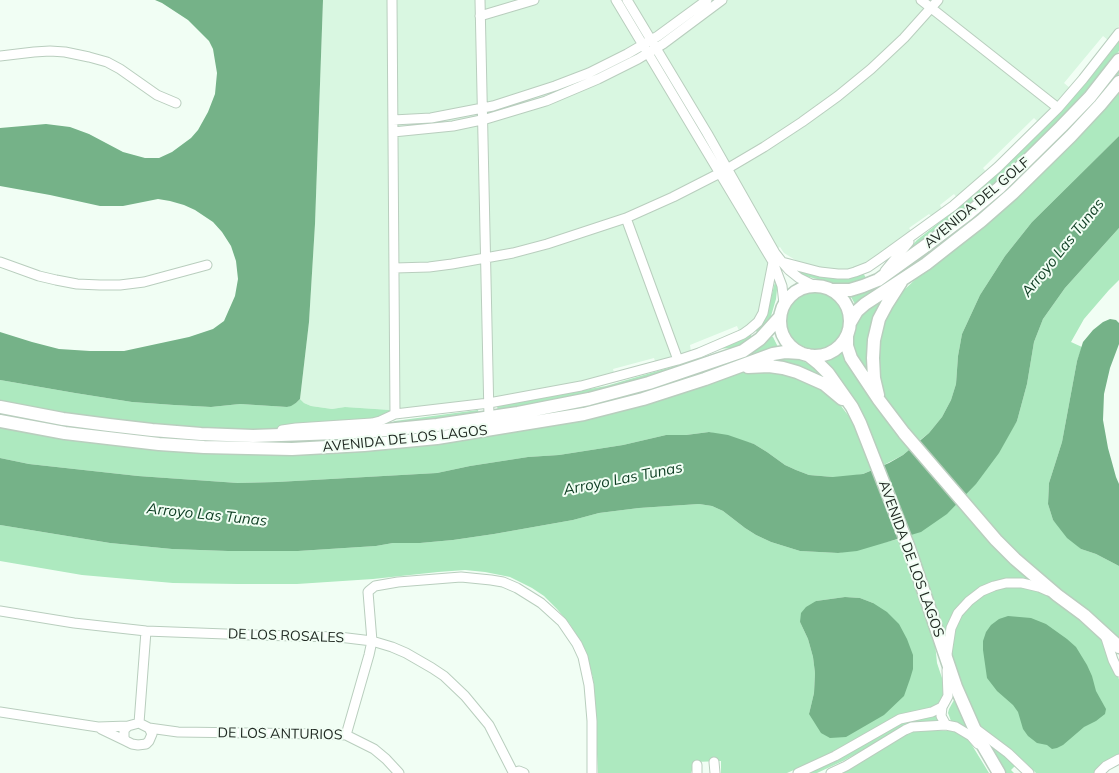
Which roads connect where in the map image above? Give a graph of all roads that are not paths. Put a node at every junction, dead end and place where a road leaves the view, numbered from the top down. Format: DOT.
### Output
graph roads {
  1 [pos="392,0"];
  2 [pos="480,0"];
  3 [pos="534,0"];
  4 [pos="616,0"];
  5 [pos="627,0"];
  6 [pos="707,0"];
  7 [pos="722,0"];
  8 [pos="921,0"];
  9 [pos="938,0"];
  10 [pos="932,8"];
  11 [pos="480,16"];
  12 [pos="1119,33"];
  13 [pos="647,42"];
  14 [pos="652,51"];
  15 [pos="0,56"];
  16 [pos="1119,60"];
  17 [pos="1119,82"];
  18 [pos="176,103"];
  19 [pos="483,108"];
  20 [pos="1058,108"];
  21 [pos="393,120"];
  22 [pos="483,120"];
  23 [pos="393,132"];
  24 [pos="723,171"];
  25 [pos="626,218"];
  26 [pos="917,233"];
  27 [pos="486,258"];
  28 [pos="775,258"];
  29 [pos="0,262"];
  30 [pos="207,265"];
  31 [pos="395,268"];
  32 [pos="905,278"];
  33 [pos="878,280"];
  34 [pos="813,286"];
  35 [pos="832,290"];
  36 [pos="784,304"];
  37 [pos="780,318"];
  38 [pos="848,329"];
  39 [pos="699,353"];
  40 [pos="738,353"];
  41 [pos="804,354"];
  42 [pos="678,360"];
  43 [pos="731,370"];
  44 [pos="879,400"];
  45 [pos="489,404"];
  46 [pos="0,407"];
  47 [pos="852,407"];
  48 [pos="396,414"];
  49 [pos="489,417"];
  50 [pos="0,421"];
  51 [pos="253,436"];
  52 [pos="1058,595"];
  53 [pos="0,611"];
  54 [pos="146,631"];
  55 [pos="1104,632"];
  56 [pos="372,641"];
  57 [pos="1119,647"];
  58 [pos="946,660"];
  59 [pos="1119,672"];
  60 [pos="942,707"];
  61 [pos="0,712"];
  62 [pos="139,724"];
  63 [pos="946,725"];
  64 [pos="128,726"];
  65 [pos="98,727"];
  66 [pos="973,727"];
  67 [pos="149,728"];
  68 [pos="178,732"];
  69 [pos="346,735"];
  70 [pos="126,741"];
  71 [pos="146,744"];
  72 [pos="1119,759"];
  73 [pos="714,762"];
  74 [pos="399,773"];
  75 [pos="513,773"];
  76 [pos="524,773"];
  77 [pos="592,773"];
  78 [pos="715,773"];
  79 [pos="798,773"];
  80 [pos="831,773"];
  81 [pos="994,773"];
  82 [pos="999,773"];
  83 [pos="1029,773"];
  84 [pos="1099,773"];
  1 -- 21 [label="street"];
  2 -- 11 [label="street"];
  3 -- 11 [label="street"];
  4 -- 13 [label="street"];
  5 -- 13 [label="street"];
  6 -- 13 [label="street"];
  7 -- 14 [label="street"];
  8 -- 10 [label="street"];
  9 -- 10 [label="street"];
  10 -- 20 [label="street"];
  10 -- 24 [label="street"];
  11 -- 19 [label="street"];
  12 -- 20 [label="street"];
  13 -- 14 [label="street"];
  13 -- 19 [label="street"];
  14 -- 22 [label="street"];
  14 -- 24 [label="street"];
  15 -- 18 [label="street"];
  16 -- 33 [label="street, AVENIDA DEL GOLF"];
  17 -- 32 [label="street, AVENIDA DEL GOLF"];
  19 -- 21 [label="street"];
  19 -- 22 [label="street"];
  20 -- 26 [label="street"];
  21 -- 23 [label="street"];
  22 -- 23 [label="street"];
  22 -- 27 [label="street"];
  23 -- 31 [label="street"];
  24 -- 25 [label="street"];
  24 -- 28 [label="street"];
  25 -- 27 [label="street"];
  25 -- 42 [label="street"];
  26 -- 28 [label="street"];
  26 -- 33 [label="street"];
  27 -- 31 [label="street"];
  27 -- 45 [label="street"];
  28 -- 34 [label="street"];
  28 -- 36 [label="street"];
  28 -- 39 [label="street"];
  29 -- 30 [label="street"];
  31 -- 48 [label="street"];
  32 -- 38 [label="street, AVENIDA DEL GOLF"];
  32 -- 44 [label="street"];
  33 -- 35 [label="street, AVENIDA DEL GOLF"];
  34 -- 35 [label="street"];
  34 -- 36 [label="street"];
  35 -- 38 [label="street"];
  36 -- 37 [label="street"];
  37 -- 40 [label="street, AVENIDA DE LOS LAGOS"];
  37 -- 41 [label="street"];
  38 -- 41 [label="street"];
  38 -- 44 [label="street"];
  39 -- 40 [label="street"];
  39 -- 42 [label="street"];
  40 -- 49 [label="street, AVENIDA DE LOS LAGOS"];
  41 -- 43 [label="street, AVENIDA DE LOS LAGOS"];
  41 -- 47 [label="street, AVENIDA DE LOS LAGOS"];
  42 -- 45 [label="street"];
  43 -- 47 [label="street"];
  43 -- 50 [label="street, AVENIDA DE LOS LAGOS"];
  44 -- 52 [label="street"];
  45 -- 48 [label="street"];
  45 -- 49 [label="street"];
  46 -- 51 [label="street, AVENIDA DE LOS LAGOS"];
  47 -- 58 [label="street, AVENIDA DE LOS LAGOS"];
  48 -- 51 [label="street"];
  49 -- 51 [label="street, AVENIDA DE LOS LAGOS"];
  52 -- 55 [label="street"];
  52 -- 58 [label="street"];
  53 -- 54 [label="street, DE LOS ROSALES"];
  54 -- 56 [label="street, DE LOS ROSALES"];
  54 -- 62 [label="street"];
  55 -- 57 [label="street"];
  55 -- 59 [label="street"];
  56 -- 69 [label="street"];
  56 -- 75 [label="street, DE LOS ROSALES"];
  56 -- 77 [label="street"];
  58 -- 60 [label="street"];
  58 -- 66 [label="street, AVENIDA DE LOS LAGOS"];
  60 -- 63 [label="street"];
  60 -- 79 [label="street"];
  61 -- 65 [label="street"];
  62 -- 64 [label="street"];
  62 -- 67 [label="street"];
  63 -- 80 [label="street"];
  63 -- 81 [label="street"];
  64 -- 65 [label="street"];
  64 -- 70 [label="street"];
  65 -- 70 [label="street"];
  66 -- 82 [label="street, AVENIDA DE LOS LAGOS"];
  66 -- 83 [label="street"];
  67 -- 68 [label="street"];
  67 -- 71 [label="street"];
  68 -- 69 [label="street, DE LOS ANTURIOS"];
  68 -- 71 [label="street"];
  69 -- 74 [label="street, DE LOS ANTURIOS"];
  70 -- 71 [label="street"];
  72 -- 84 [label="street"];
  73 -- 78 [label="street"];
  75 -- 76 [label="street"];
}
